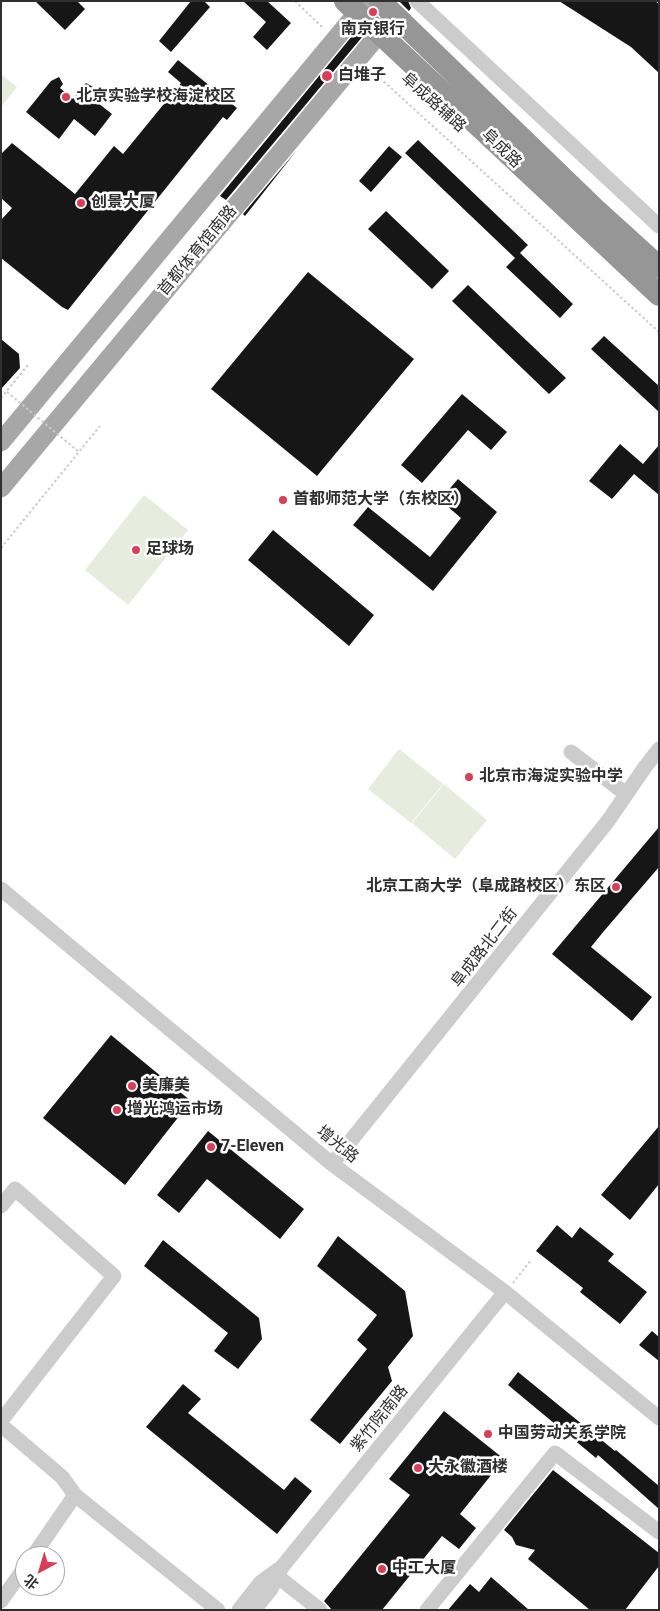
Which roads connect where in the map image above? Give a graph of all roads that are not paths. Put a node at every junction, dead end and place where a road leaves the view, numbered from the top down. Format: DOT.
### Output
graph roads {
  1 [pos="417,1"];
  2 [pos="356,5"];
  3 [pos="387,8"];
  4 [pos="380,33"];
  5 [pos="659,226"];
  6 [pos="659,267"];
  7 [pos="659,296"];
  8 [pos="1,442"];
  9 [pos="1,488"];
  10 [pos="659,749"];
  11 [pos="571,752"];
  12 [pos="626,794"];
  13 [pos="1,889"];
  14 [pos="332,1164"];
  15 [pos="1,1206"];
  16 [pos="505,1292"];
  17 [pos="659,1418"];
  18 [pos="1,1421"];
  19 [pos="1,1425"];
  20 [pos="75,1495"];
  21 [pos="659,1532"];
  22 [pos="40,1546"];
  23 [pos="279,1572"];
  24 [pos="15,1581"];
  25 [pos="1,1601"];
  26 [pos="218,1610"];
  27 [pos="239,1610"];
  28 [pos="254,1610"];
  29 [pos="320,1610"];
  30 [pos="428,1610"];
  1 -- 5 [label="street"];
  2 -- 4 [label="highway, 阜成路"];
  2 -- 8 [label="main road, 首都体育馆南路"];
  3 -- 4 [label="main road, 首都体育馆南路"];
  3 -- 6 [label="highway, 阜成路"];
  4 -- 7 [label="highway, 阜成路"];
  4 -- 9 [label="main road, 首都体育馆南路"];
  10 -- 12 [label="street, 阜成路北二街"];
  11 -- 12 [label="street"];
  12 -- 14 [label="street, 阜成路北二街"];
  13 -- 14 [label="street, 增光路"];
  14 -- 16 [label="street, 增光路"];
  15 -- 18 [label="street"];
  16 -- 17 [label="street, 增光路"];
  16 -- 23 [label="street, 紫竹院南路"];
  19 -- 20 [label="street"];
  20 -- 22 [label="street"];
  20 -- 26 [label="street"];
  21 -- 30 [label="street"];
  23 -- 27 [label="street, 紫竹院南路"];
  23 -- 28 [label="street, 紫竹院南路"];
  23 -- 29 [label="street"];
  24 -- 25 [label="street"];
}
